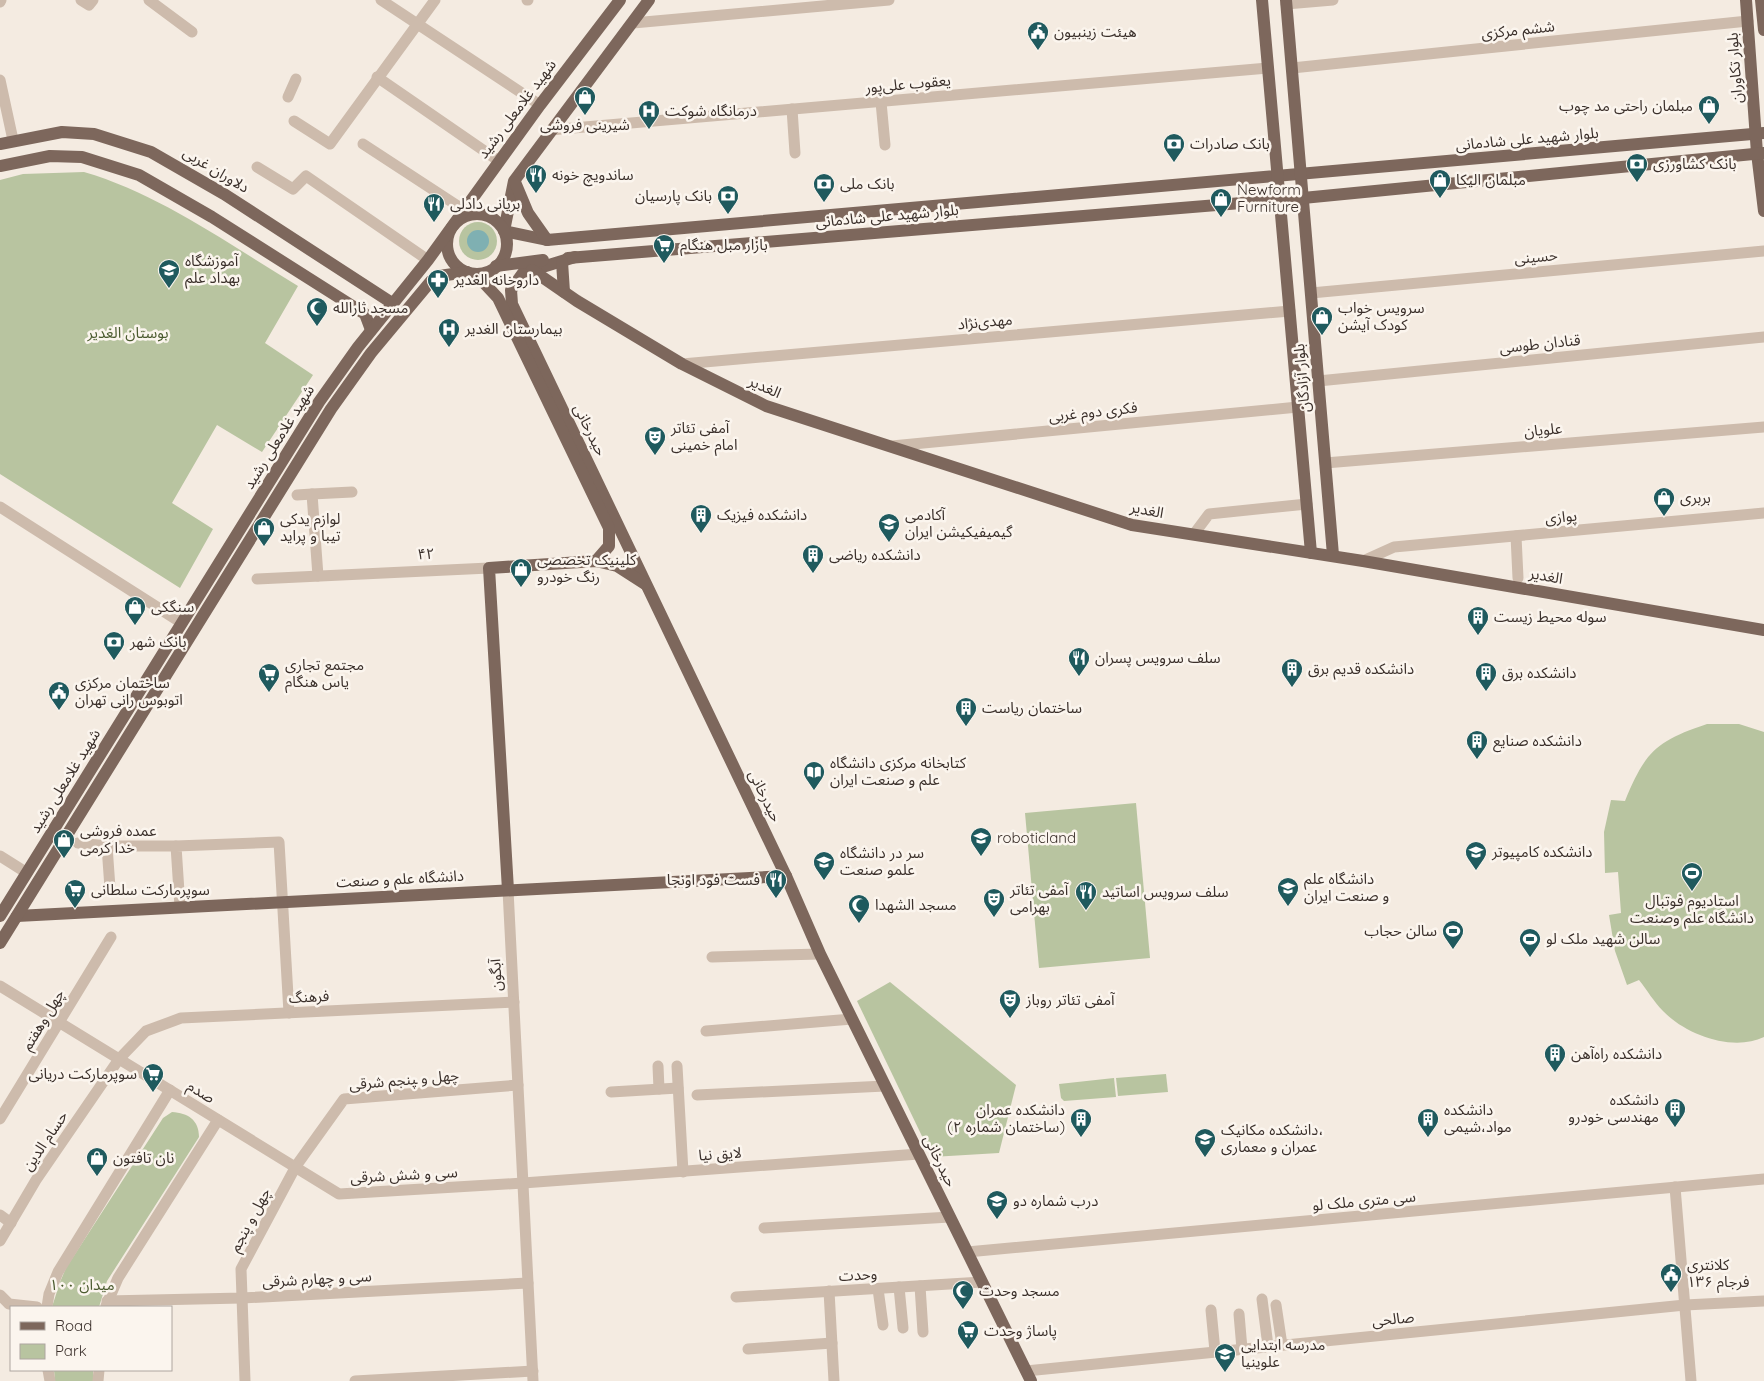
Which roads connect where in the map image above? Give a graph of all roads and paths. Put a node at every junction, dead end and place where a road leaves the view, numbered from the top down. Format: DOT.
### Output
graph roads {
  1 [pos="149,0"];
  2 [pos="381,0"];
  3 [pos="435,0"];
  4 [pos="620,0"];
  5 [pos="640,0"];
  6 [pos="649,0"];
  7 [pos="889,0"];
  8 [pos="1262,0"];
  9 [pos="1332,0"];
  10 [pos="1746,0"];
  11 [pos="1761,0"];
  12 [pos="1286,2"];
  13 [pos="1748,21"];
  14 [pos="633,23"];
  15 [pos="417,24"];
  16 [pos="1764,24"];
  17 [pos="192,32"];
  18 [pos="1268,68"];
  19 [pos="1292,68"];
  20 [pos="377,77"];
  21 [pos="296,79"];
  22 [pos="0,80"];
  23 [pos="288,97"];
  24 [pos="881,102"];
  25 [pos="540,105"];
  26 [pos="792,109"];
  27 [pos="294,121"];
  28 [pos="550,130"];
  29 [pos="1760,134"];
  30 [pos="14,140"];
  31 [pos="0,144"];
  32 [pos="363,144"];
  33 [pos="885,144"];
  34 [pos="796,153"];
  35 [pos="1760,153"];
  36 [pos="499,161"];
  37 [pos="0,166"];
  38 [pos="258,167"];
  39 [pos="1301,175"];
  40 [pos="1279,177"];
  41 [pos="514,181"];
  42 [pos="1303,198"];
  43 [pos="1280,200"];
  44 [pos="464,210"];
  45 [pos="1764,212"];
  46 [pos="452,227"];
  47 [pos="504,231"];
  48 [pos="543,240"];
  49 [pos="1764,251"];
  50 [pos="575,257"];
  51 [pos="428,260"];
  52 [pos="562,262"];
  53 [pos="536,265"];
  54 [pos="496,266"];
  55 [pos="467,272"];
  56 [pos="564,292"];
  57 [pos="1311,293"];
  58 [pos="392,303"];
  59 [pos="1290,311"];
  60 [pos="372,330"];
  61 [pos="1764,337"];
  62 [pos="682,364"];
  63 [pos="1318,382"];
  64 [pos="1298,407"];
  65 [pos="1764,427"];
  66 [pos="890,447"];
  67 [pos="1325,463"];
  68 [pos="352,492"];
  69 [pos="296,494"];
  70 [pos="312,494"];
  71 [pos="1307,504"];
  72 [pos="0,507"];
  73 [pos="1764,513"];
  74 [pos="1194,534"];
  75 [pos="1516,536"];
  76 [pos="1311,552"];
  77 [pos="1332,555"];
  78 [pos="1363,560"];
  79 [pos="596,561"];
  80 [pos="489,568"];
  81 [pos="318,576"];
  82 [pos="1518,578"];
  83 [pos="256,579"];
  84 [pos="646,584"];
  85 [pos="182,623"];
  86 [pos="1764,630"];
  87 [pos="51,834"];
  88 [pos="63,842"];
  89 [pos="78,843"];
  90 [pos="106,846"];
  91 [pos="176,846"];
  92 [pos="0,856"];
  93 [pos="506,862"];
  94 [pos="27,873"];
  95 [pos="786,876"];
  96 [pos="110,888"];
  97 [pos="533,889"];
  98 [pos="508,890"];
  99 [pos="282,902"];
  100 [pos="180,907"];
  101 [pos="0,916"];
  102 [pos="17,916"];
  103 [pos="111,937"];
  104 [pos="0,943"];
  105 [pos="820,954"];
  106 [pos="712,957"];
  107 [pos="0,986"];
  108 [pos="514,1002"];
  109 [pos="289,1013"];
  110 [pos="852,1019"];
  111 [pos="59,1022"];
  112 [pos="706,1031"];
  113 [pos="119,1059"];
  114 [pos="658,1066"];
  115 [pos="677,1066"];
  116 [pos="518,1085"];
  117 [pos="885,1086"];
  118 [pos="678,1088"];
  119 [pos="659,1089"];
  120 [pos="170,1090"];
  121 [pos="611,1092"];
  122 [pos="697,1095"];
  123 [pos="0,1119"];
  124 [pos="218,1120"];
  125 [pos="919,1154"];
  126 [pos="296,1166"];
  127 [pos="683,1172"];
  128 [pos="1764,1179"];
  129 [pos="523,1183"];
  130 [pos="1675,1187"];
  131 [pos="0,1215"];
  132 [pos="950,1217"];
  133 [pos="11,1222"];
  134 [pos="764,1228"];
  135 [pos="0,1241"];
  136 [pos="967,1252"];
  137 [pos="982,1282"];
  138 [pos="528,1283"];
  139 [pos="920,1286"];
  140 [pos="899,1287"];
  141 [pos="878,1288"];
  142 [pos="829,1291"];
  143 [pos="0,1295"];
  144 [pos="736,1297"];
  145 [pos="242,1298"];
  146 [pos="1262,1299"];
  147 [pos="1764,1301"];
  148 [pos="106,1304"];
  149 [pos="1276,1305"];
  150 [pos="1685,1305"];
  151 [pos="28,1306"];
  152 [pos="47,1306"];
  153 [pos="1211,1310"];
  154 [pos="1239,1314"];
  155 [pos="883,1325"];
  156 [pos="903,1328"];
  157 [pos="923,1332"];
  158 [pos="832,1343"];
  159 [pos="1282,1345"];
  160 [pos="1268,1346"];
  161 [pos="748,1349"];
  162 [pos="1242,1349"];
  163 [pos="1215,1352"];
  164 [pos="533,1376"];
  165 [pos="1028,1376"];
  166 [pos="245,1381"];
  167 [pos="355,1381"];
  168 [pos="834,1381"];
  169 [pos="1691,1381"];
  1 -- 17 [label="street"];
  2 -- 15 [label="street"];
  3 -- 15 [label="street"];
  4 -- 25 [label="main road, شهید غلامعلی رشید"];
  5 -- 14 [label="main road"];
  6 -- 14 [label="main road"];
  7 -- 14 [label="street"];
  8 -- 18 [label="main road"];
  9 -- 12 [label="street"];
  10 -- 13 [label="main road, بلوار تکاوران"];
  11 -- 16 [label="main road"];
  12 -- 19 [label="main road"];
  13 -- 19 [label="street, ششم مرکزی"];
  13 -- 29 [label="main road, بلوار تکاوران"];
  14 -- 28 [label="main road"];
  15 -- 20 [label="street"];
  15 -- 25 [label="street"];
  18 -- 24 [label="street, یعقوب علی‌پور"];
  18 -- 40 [label="main road"];
  19 -- 39 [label="main road"];
  20 -- 27 [label="street"];
  20 -- 36 [label="street"];
  21 -- 23 [label="street"];
  22 -- 30 [label="street"];
  24 -- 26 [label="street, یعقوب علی‌پور"];
  24 -- 33 [label="street"];
  25 -- 36 [label="main road, شهید غلامعلی رشید"];
  26 -- 28 [label="street, یعقوب علی‌پور"];
  26 -- 34 [label="street"];
  28 -- 41 [label="main road"];
  29 -- 35 [label="main road, بلوار تکاوران"];
  29 -- 39 [label="main road, بلوار شهید علی شادمانی"];
  30 -- 31 [label="main road, دلاوران غربی"];
  30 -- 58 [label="main road, دلاوران غربی"];
  32 -- 44 [label="street"];
  35 -- 42 [label="main road"];
  35 -- 45 [label="main road"];
  36 -- 44 [label="main road, شهید غلامعلی رشید"];
  37 -- 60 [label="main road"];
  38 -- 51 [label="street"];
  39 -- 40 [label="main road, بلوار شهید علی شادمانی"];
  39 -- 42 [label="main road, بلوار آزادگان"];
  40 -- 43 [label="main road, بلوار آزادگان"];
  40 -- 48 [label="main road, بلوار شهید علی شادمانی"];
  41 -- 47 [label="main road"];
  41 -- 48 [label="main road"];
  42 -- 43 [label="main road, بلوار شهید علی شادمانی"];
  42 -- 57 [label="main road, بلوار آزادگان"];
  43 -- 50 [label="main road, بلوار شهید علی شادمانی"];
  43 -- 59 [label="main road, بلوار آزادگان"];
  44 -- 46 [label="main road, شهید غلامعلی رشید"];
  46 -- 47 [label="main road"];
  46 -- 51 [label="main road, شهید غلامعلی رشید"];
  46 -- 55 [label="main road"];
  47 -- 48 [label="main road, بلوار شهید علی شادمانی"];
  47 -- 54 [label="main road"];
  48 -- 53 [label="main road"];
  49 -- 57 [label="street, حسینی"];
  50 -- 52 [label="main road, حیدرخانی"];
  50 -- 53 [label="main road, بلوار شهید علی شادمانی"];
  51 -- 58 [label="main road, شهید غلامعلی رشید"];
  52 -- 53 [label="main road, حیدرخانی"];
  52 -- 56 [label="main road"];
  53 -- 54 [label="main road, بلوار شهید علی شادمانی"];
  53 -- 56 [label="main road, الغدیر"];
  53 -- 84 [label="main road, حیدرخانی"];
  54 -- 55 [label="main road"];
  55 -- 79 [label="main road, حیدرخانی"];
  55 -- 88 [label="main road, شهید غلامعلی رشید"];
  56 -- 62 [label="main road, الغدیر"];
  57 -- 63 [label="main road, بلوار آزادگان"];
  58 -- 60 [label="main road, شهید غلامعلی رشید"];
  59 -- 62 [label="street, مهدی‌نژاد"];
  59 -- 64 [label="main road, بلوار آزادگان"];
  60 -- 85 [label="main road, شهید غلامعلی رشید"];
  61 -- 63 [label="street, قنادان طوسی"];
  62 -- 66 [label="main road, الغدیر"];
  63 -- 67 [label="main road, بلوار آزادگان"];
  64 -- 66 [label="street, فکری دوم غربی"];
  64 -- 71 [label="main road, بلوار آزادگان"];
  65 -- 67 [label="street, علویان"];
  66 -- 74 [label="main road, الغدیر"];
  67 -- 77 [label="main road, بلوار آزادگان"];
  68 -- 70 [label="street"];
  69 -- 70 [label="street"];
  70 -- 81 [label="street"];
  71 -- 74 [label="street"];
  71 -- 76 [label="main road, بلوار آزادگان"];
  72 -- 85 [label="street"];
  73 -- 75 [label="street, پوازی"];
  74 -- 76 [label="main road, الغدیر"];
  75 -- 78 [label="street, پوازی"];
  75 -- 82 [label="street"];
  76 -- 77 [label="main road, الغدیر"];
  77 -- 78 [label="main road, الغدیر"];
  78 -- 86 [label="main road, الغدیر"];
  79 -- 80 [label="main road, ۴۲"];
  79 -- 84 [label="main road, ۴۲"];
  80 -- 81 [label="street, ۴۲"];
  80 -- 93 [label="main road, آبگون"];
  81 -- 83 [label="street, ۴۲"];
  84 -- 95 [label="main road, حیدرخانی"];
  85 -- 87 [label="main road, شهید غلامعلی رشید"];
  87 -- 88 [label="main road"];
  87 -- 94 [label="main road, شهید غلامعلی رشید"];
  88 -- 102 [label="main road, شهید غلامعلی رشید"];
  89 -- 90 [label="street"];
  90 -- 91 [label="street"];
  90 -- 96 [label="street"];
  91 -- 99 [label="street"];
  91 -- 100 [label="street"];
  92 -- 94 [label="street"];
  93 -- 97 [label="main road"];
  93 -- 98 [label="main road, آبگون"];
  94 -- 101 [label="main road, شهید غلامعلی رشید"];
  95 -- 97 [label="main road, دانشگاه علم و صنعت"];
  95 -- 105 [label="main road, حیدرخانی"];
  97 -- 98 [label="main road, دانشگاه علم و صنعت"];
  98 -- 99 [label="main road, دانشگاه علم و صنعت"];
  98 -- 108 [label="street, آبگون"];
  99 -- 100 [label="main road, دانشگاه علم و صنعت"];
  99 -- 109 [label="street"];
  100 -- 102 [label="main road, دانشگاه علم و صنعت"];
  102 -- 104 [label="main road, شهید غلامعلی رشید"];
  103 -- 111 [label="street, چهل وهفتم"];
  105 -- 106 [label="street"];
  105 -- 110 [label="main road, حیدرخانی"];
  107 -- 111 [label="street"];
  108 -- 109 [label="street, فرهنگ"];
  108 -- 116 [label="street, آبگون"];
  109 -- 113 [label="street, فرهنگ"];
  110 -- 112 [label="street"];
  110 -- 117 [label="main road, حیدرخانی"];
  111 -- 113 [label="street"];
  111 -- 123 [label="street, چهل وهفتم"];
  113 -- 120 [label="street"];
  113 -- 133 [label="street, حسام الدین"];
  114 -- 119 [label="street"];
  115 -- 118 [label="street"];
  116 -- 126 [label="street, چهل و ‍پنجم شرقی"];
  116 -- 129 [label="street, آبگون"];
  117 -- 122 [label="street"];
  117 -- 125 [label="main road, حیدرخانی"];
  118 -- 119 [label="street"];
  118 -- 127 [label="street"];
  119 -- 121 [label="street"];
  120 -- 124 [label="street, صدم"];
  120 -- 152 [label="street, صدم"];
  124 -- 126 [label="street, سی و شش شرقی"];
  124 -- 148 [label="street, صدم"];
  125 -- 127 [label="street, لایق نیا"];
  125 -- 132 [label="main road, حیدرخانی"];
  126 -- 129 [label="street, سی و شش شرقی"];
  126 -- 145 [label="street, چهل و پنجم"];
  127 -- 129 [label="street, لایق نیا"];
  128 -- 130 [label="street, سی متری ملک لو"];
  129 -- 138 [label="street, آبگون"];
  130 -- 136 [label="street, سی متری ملک لو"];
  130 -- 150 [label="street"];
  131 -- 133 [label="street"];
  132 -- 134 [label="street"];
  132 -- 136 [label="main road, حیدرخانی"];
  133 -- 135 [label="street, حسام الدین"];
  136 -- 137 [label="main road, حیدرخانی"];
  137 -- 139 [label="street, وحدت"];
  137 -- 165 [label="main road, حیدرخانی"];
  138 -- 145 [label="street, سی و چهارم شرقی"];
  138 -- 164 [label="street, آبگون"];
  139 -- 140 [label="street, وحدت"];
  139 -- 157 [label="street"];
  140 -- 141 [label="street, وحدت"];
  140 -- 156 [label="street"];
  141 -- 142 [label="street, وحدت"];
  141 -- 155 [label="street"];
  142 -- 144 [label="street, وحدت"];
  142 -- 158 [label="street"];
  143 -- 151 [label="street"];
  145 -- 148 [label="street, سی و چهارم شرقی"];
  145 -- 166 [label="street, چهل و پنجم"];
  146 -- 160 [label="street"];
  147 -- 150 [label="street, صالحی"];
  149 -- 159 [label="street"];
  150 -- 159 [label="street, صالحی"];
  150 -- 169 [label="street"];
  153 -- 163 [label="street"];
  154 -- 162 [label="street"];
  158 -- 161 [label="street"];
  158 -- 168 [label="street"];
  159 -- 160 [label="street, صالحی"];
  160 -- 162 [label="street, صالحی"];
  162 -- 163 [label="street, صالحی"];
  163 -- 165 [label="street, صالحی"];
  164 -- 167 [label="street"];
}
